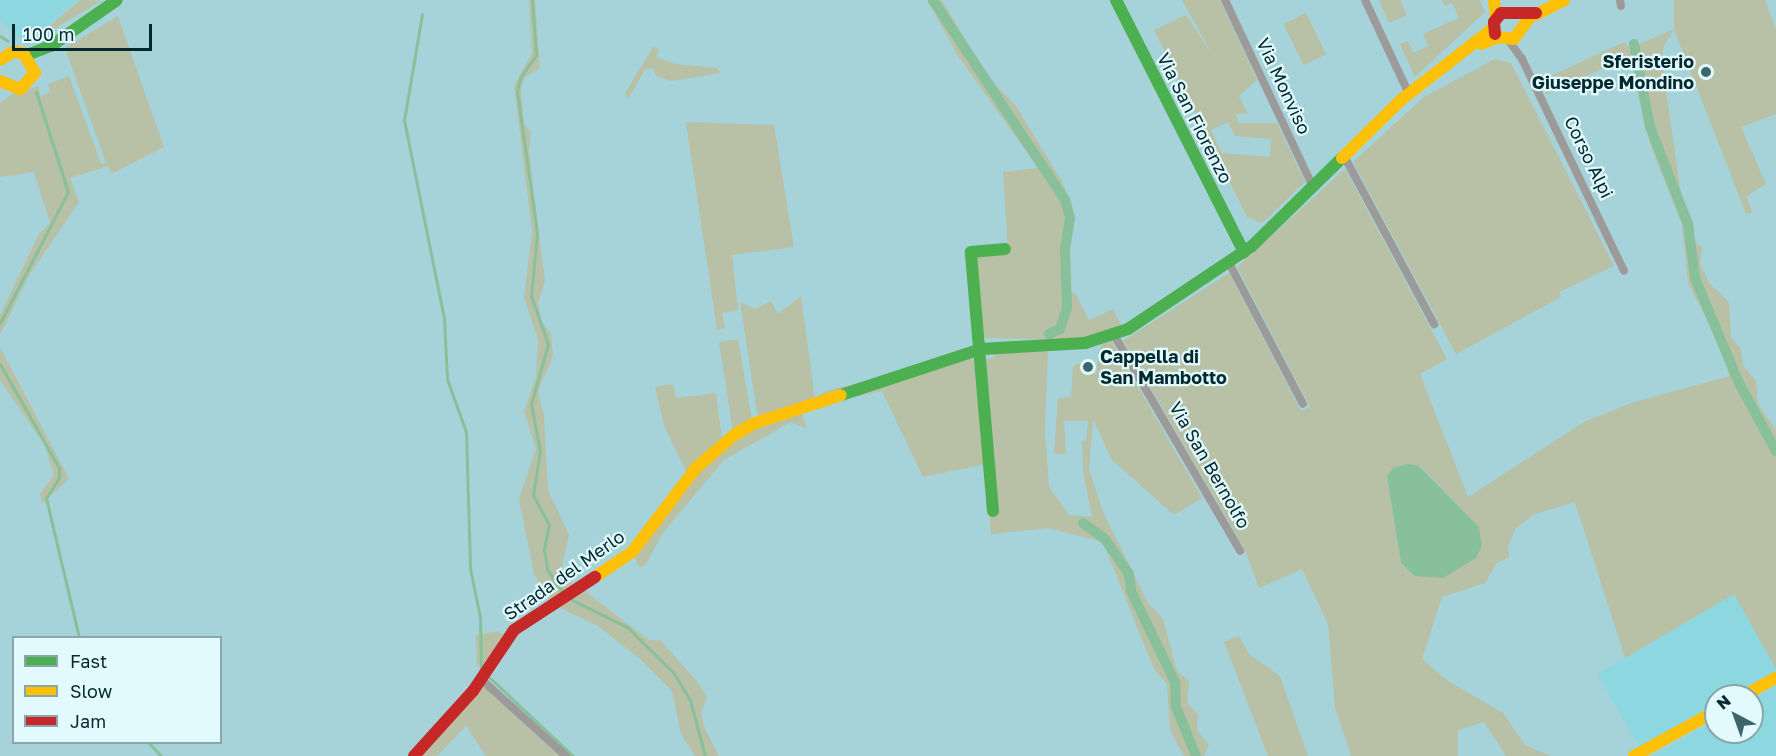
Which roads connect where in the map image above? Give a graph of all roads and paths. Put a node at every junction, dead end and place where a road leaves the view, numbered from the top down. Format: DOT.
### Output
graph roads {
  1 [pos="117,0"];
  2 [pos="1116,0"];
  3 [pos="1225,0"];
  4 [pos="1365,0"];
  5 [pos="1495,0"];
  6 [pos="1564,0"];
  7 [pos="1508,26"];
  8 [pos="3,55"];
  9 [pos="31,60"];
  10 [pos="2,85"];
  11 [pos="1409,94"];
  12 [pos="1344,156"];
  13 [pos="1313,187"];
  14 [pos="1005,249"];
  15 [pos="1244,252"];
  16 [pos="1229,263"];
  17 [pos="1624,271"];
  18 [pos="1434,324"];
  19 [pos="1114,335"];
  20 [pos="981,349"];
  21 [pos="1304,404"];
  22 [pos="993,511"];
  23 [pos="1240,551"];
  24 [pos="482,679"];
  25 [pos="1704,718"];
  26 [pos="414,756"];
  27 [pos="566,756"];
  28 [pos="1634,756"];
  1 -- 9 [label="street"];
  2 -- 15 [label="street, Via San Fiorenzo"];
  3 -- 13 [label="street, Via Monviso"];
  4 -- 11 [label="street"];
  5 -- 7 [label="street, Corso Alpi"];
  6 -- 7 [label="street"];
  7 -- 11 [label="street"];
  7 -- 17 [label="street, Corso Alpi"];
  8 -- 9 [label="street"];
  9 -- 10 [label="street"];
  11 -- 12 [label="street"];
  12 -- 13 [label="street"];
  12 -- 18 [label="street"];
  13 -- 15 [label="street"];
  14 -- 20 [label="street"];
  15 -- 16 [label="street"];
  16 -- 19 [label="street"];
  16 -- 21 [label="street"];
  19 -- 20 [label="street"];
  19 -- 23 [label="street, Via San Bernolfo"];
  20 -- 22 [label="street"];
  20 -- 24 [label="street, Strada del Merlo"];
  24 -- 26 [label="street, Strada del Merlo"];
  24 -- 27 [label="street"];
  25 -- 28 [label="street"];
}
